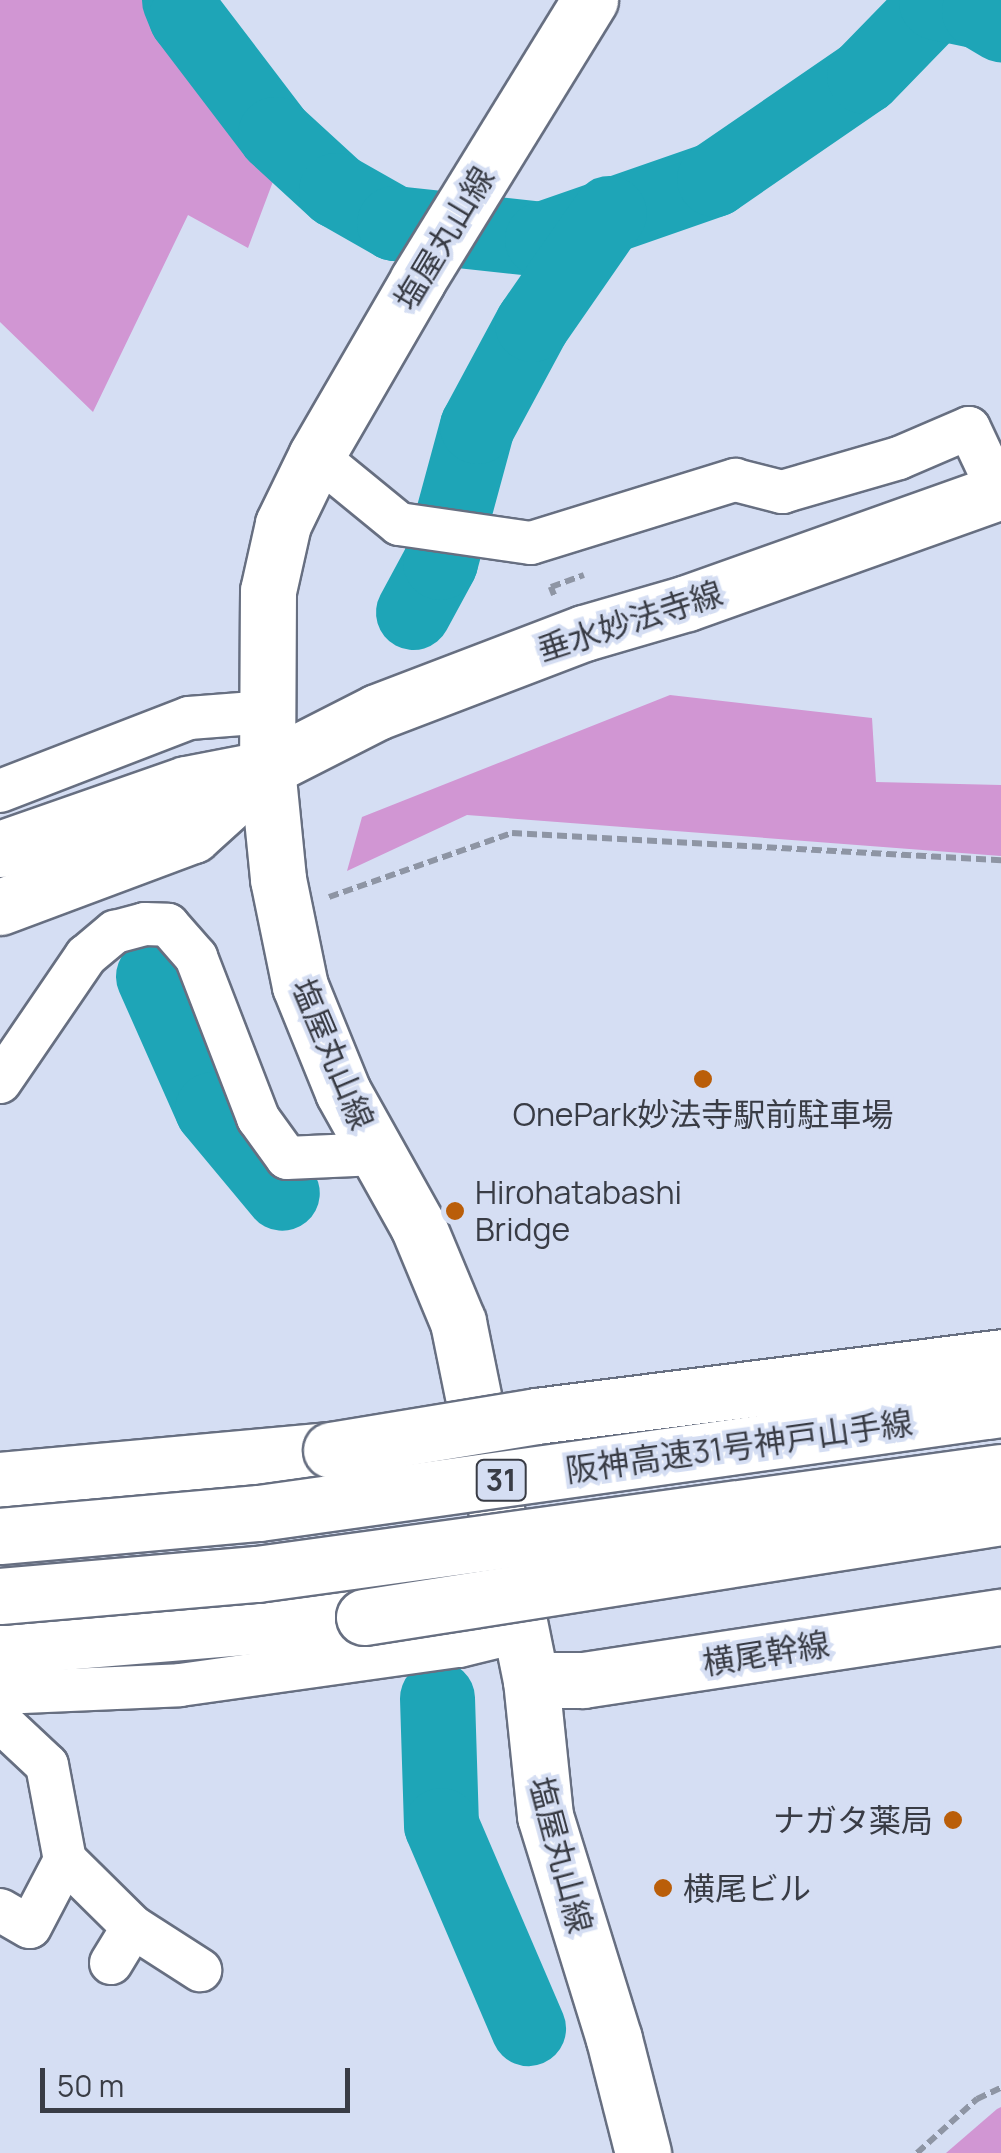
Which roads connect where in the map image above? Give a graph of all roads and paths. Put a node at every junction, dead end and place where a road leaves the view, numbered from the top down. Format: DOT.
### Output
graph roads {
  1 [pos="590,0"];
  2 [pos="316,456"];
  3 [pos="1000,492"];
  4 [pos="267,712"];
  5 [pos="267,768"];
  6 [pos="0,791"];
  7 [pos="0,849"];
  8 [pos="0,858"];
  9 [pos="1001,860"];
  10 [pos="105,867"];
  11 [pos="327,898"];
  12 [pos="0,907"];
  13 [pos="0,1082"];
  14 [pos="377,1154"];
  15 [pos="1001,1357"];
  16 [pos="1001,1409"];
  17 [pos="1001,1472"];
  18 [pos="0,1480"];
  19 [pos="1001,1517"];
  20 [pos="0,1536"];
  21 [pos="0,1596"];
  22 [pos="1001,1617"];
  23 [pos="0,1647"];
  24 [pos="526,1656"];
  25 [pos="0,1693"];
  26 [pos="0,1722"];
  27 [pos="66,1860"];
  28 [pos="0,1910"];
  29 [pos="134,1927"];
  30 [pos="111,1963"];
  31 [pos="200,1970"];
  32 [pos="1001,2088"];
  33 [pos="643,2153"];
  34 [pos="917,2153"];
  1 -- 2 [label="main road, 塩屋丸山線"];
  2 -- 3 [label="street"];
  2 -- 4 [label="main road, 塩屋丸山線"];
  3 -- 5 [label="main road, 垂水妙法寺線"];
  4 -- 5 [label="main road, 塩屋丸山線"];
  4 -- 6 [label="street"];
  5 -- 7 [label="main road, 垂水妙法寺線"];
  5 -- 10 [label="main road, 垂水妙法寺線"];
  5 -- 14 [label="main road, 塩屋丸山線"];
  8 -- 10 [label="street"];
  9 -- 11 [label="path"];
  10 -- 12 [label="main road, 垂水妙法寺線"];
  13 -- 14 [label="street"];
  14 -- 24 [label="main road, 塩屋丸山線"];
  15 -- 18 [label="main road, 31, bridge"];
  16 -- 20 [label="main road, 阪神高速31号神戸山手線 / 31, bridge"];
  17 -- 21 [label="main road, 阪神高速31号神戸山手線 / 31, bridge"];
  19 -- 23 [label="main road, bridge"];
  22 -- 24 [label="main road, 横尾幹線"];
  24 -- 25 [label="street"];
  24 -- 33 [label="main road, 塩屋丸山線"];
  26 -- 27 [label="street"];
  27 -- 28 [label="street"];
  27 -- 29 [label="street"];
  29 -- 30 [label="street"];
  29 -- 31 [label="street"];
  32 -- 34 [label="path"];
}
